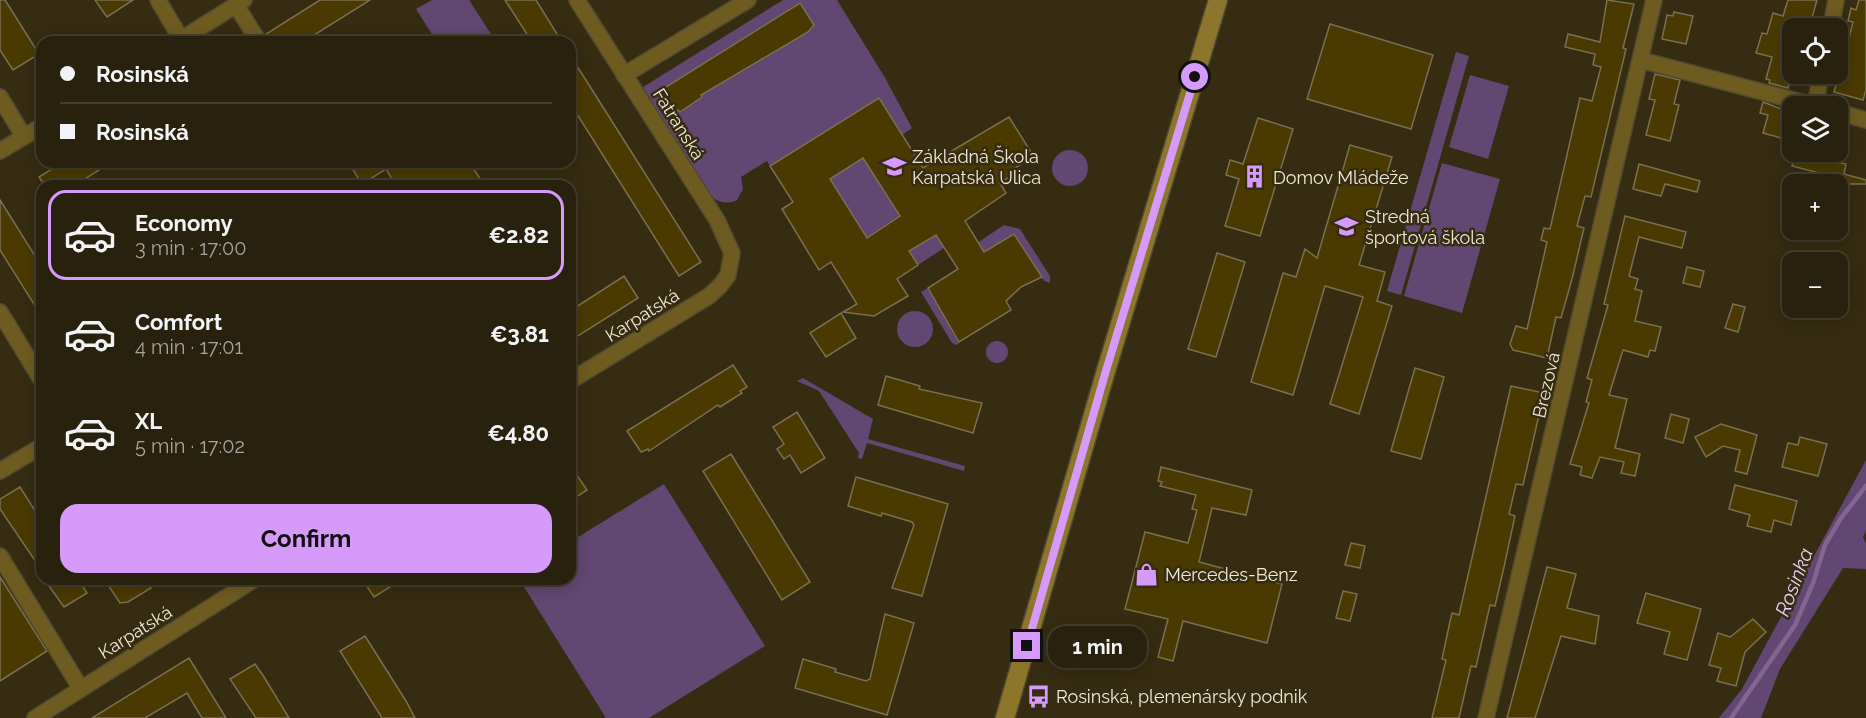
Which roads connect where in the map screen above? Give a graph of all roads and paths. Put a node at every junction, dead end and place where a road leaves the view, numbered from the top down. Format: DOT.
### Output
graph roads {
  1 [pos="158,0"];
  2 [pos="577,0"];
  3 [pos="748,0"];
  4 [pos="1218,0"];
  5 [pos="1654,0"];
  6 [pos="1836,0"];
  7 [pos="240,3"];
  8 [pos="1833,18"];
  9 [pos="176,36"];
  10 [pos="187,36"];
  11 [pos="256,36"];
  12 [pos="1641,60"];
  13 [pos="624,75"];
  14 [pos="0,97"];
  15 [pos="1782,97"];
  16 [pos="1848,115"];
  17 [pos="1866,120"];
  18 [pos="36,130"];
  19 [pos="24,137"];
  20 [pos="0,151"];
  21 [pos="728,275"];
  22 [pos="0,312"];
  23 [pos="36,371"];
  24 [pos="576,377"];
  25 [pos="36,450"];
  26 [pos="0,471"];
  27 [pos="0,556"];
  28 [pos="246,585"];
  29 [pos="81,689"];
  30 [pos="35,718"];
  31 [pos="1005,718"];
  32 [pos="1486,718"];
  1 -- 9 [label="street"];
  2 -- 13 [label="street, Fatranská"];
  3 -- 13 [label="street"];
  4 -- 31 [label="street"];
  5 -- 12 [label="street, Brezová"];
  6 -- 8 [label="street"];
  7 -- 10 [label="street"];
  7 -- 11 [label="street"];
  12 -- 15 [label="street"];
  12 -- 32 [label="street, Brezová"];
  13 -- 21 [label="street, Fatranská"];
  14 -- 19 [label="street"];
  16 -- 17 [label="street"];
  18 -- 19 [label="street"];
  19 -- 20 [label="street"];
  21 -- 24 [label="street, Karpatská"];
  22 -- 23 [label="street"];
  25 -- 26 [label="street"];
  27 -- 29 [label="street"];
  28 -- 29 [label="street, Karpatská"];
  29 -- 30 [label="street, Karpatská"];
}
